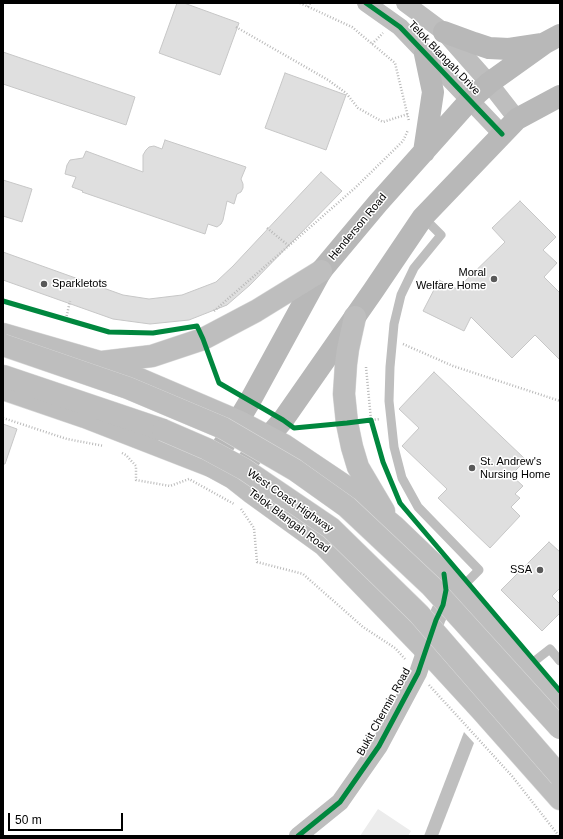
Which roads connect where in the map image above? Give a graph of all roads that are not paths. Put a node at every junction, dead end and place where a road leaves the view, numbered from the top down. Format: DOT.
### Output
graph roads {
  1 [pos="366,3"];
  2 [pos="405,3"];
  3 [pos="444,32"];
  4 [pos="552,39"];
  5 [pos="426,54"];
  6 [pos="489,83"];
  7 [pos="560,96"];
  8 [pos="470,100"];
  9 [pos="509,127"];
  10 [pos="424,152"];
  11 [pos="423,217"];
  12 [pos="322,271"];
  13 [pos="355,317"];
  14 [pos="3,334"];
  15 [pos="3,345"];
  16 [pos="100,362"];
  17 [pos="3,376"];
  18 [pos="3,389"];
  19 [pos="238,421"];
  20 [pos="269,437"];
  21 [pos="211,466"];
  22 [pos="233,478"];
  23 [pos="394,526"];
  24 [pos="444,574"];
  25 [pos="459,590"];
  26 [pos="426,651"];
  27 [pos="560,661"];
  28 [pos="527,667"];
  29 [pos="560,706"];
  30 [pos="560,728"];
  31 [pos="560,776"];
  32 [pos="560,799"];
  33 [pos="298,836"];
  1 -- 5 [label="street, Telok Blangah Drive"];
  2 -- 3 [label="street, Telok Blangah Drive"];
  3 -- 4 [label="main road"];
  3 -- 6 [label="street, Telok Blangah Drive"];
  4 -- 6 [label="main road, Henderson Road"];
  5 -- 8 [label="street, Telok Blangah Drive"];
  5 -- 10 [label="main road"];
  6 -- 8 [label="main road, Henderson Road"];
  6 -- 9 [label="street, Telok Blangah Drive"];
  7 -- 9 [label="main road"];
  8 -- 9 [label="street, Telok Blangah Drive"];
  8 -- 10 [label="main road, Henderson Road"];
  9 -- 11 [label="main road"];
  10 -- 12 [label="main road, Henderson Road"];
  11 -- 13 [label="main road"];
  11 -- 25 [label="lane"];
  12 -- 16 [label="main road"];
  12 -- 19 [label="main road, Henderson Road"];
  13 -- 20 [label="main road"];
  13 -- 23 [label="main road"];
  14 -- 16 [label="main road"];
  15 -- 30 [label="main road, bridge"];
  16 -- 19 [label="main road"];
  17 -- 31 [label="main road, West Coast Highway, bridge"];
  18 -- 21 [label="main road, Telok Blangah Road"];
  19 -- 20 [label="main road"];
  19 -- 21 [label="main road, Henderson Road"];
  20 -- 22 [label="main road"];
  20 -- 23 [label="main road"];
  21 -- 22 [label="main road, Telok Blangah Road"];
  22 -- 26 [label="main road, Telok Blangah Road"];
  23 -- 24 [label="main road"];
  24 -- 25 [label="main road"];
  24 -- 26 [label="street, Bukit Chermin Road"];
  25 -- 28 [label="main road"];
  26 -- 32 [label="main road, Telok Blangah Road"];
  26 -- 33 [label="street, Bukit Chermin Road"];
  27 -- 28 [label="lane"];
  28 -- 29 [label="main road"];
}
